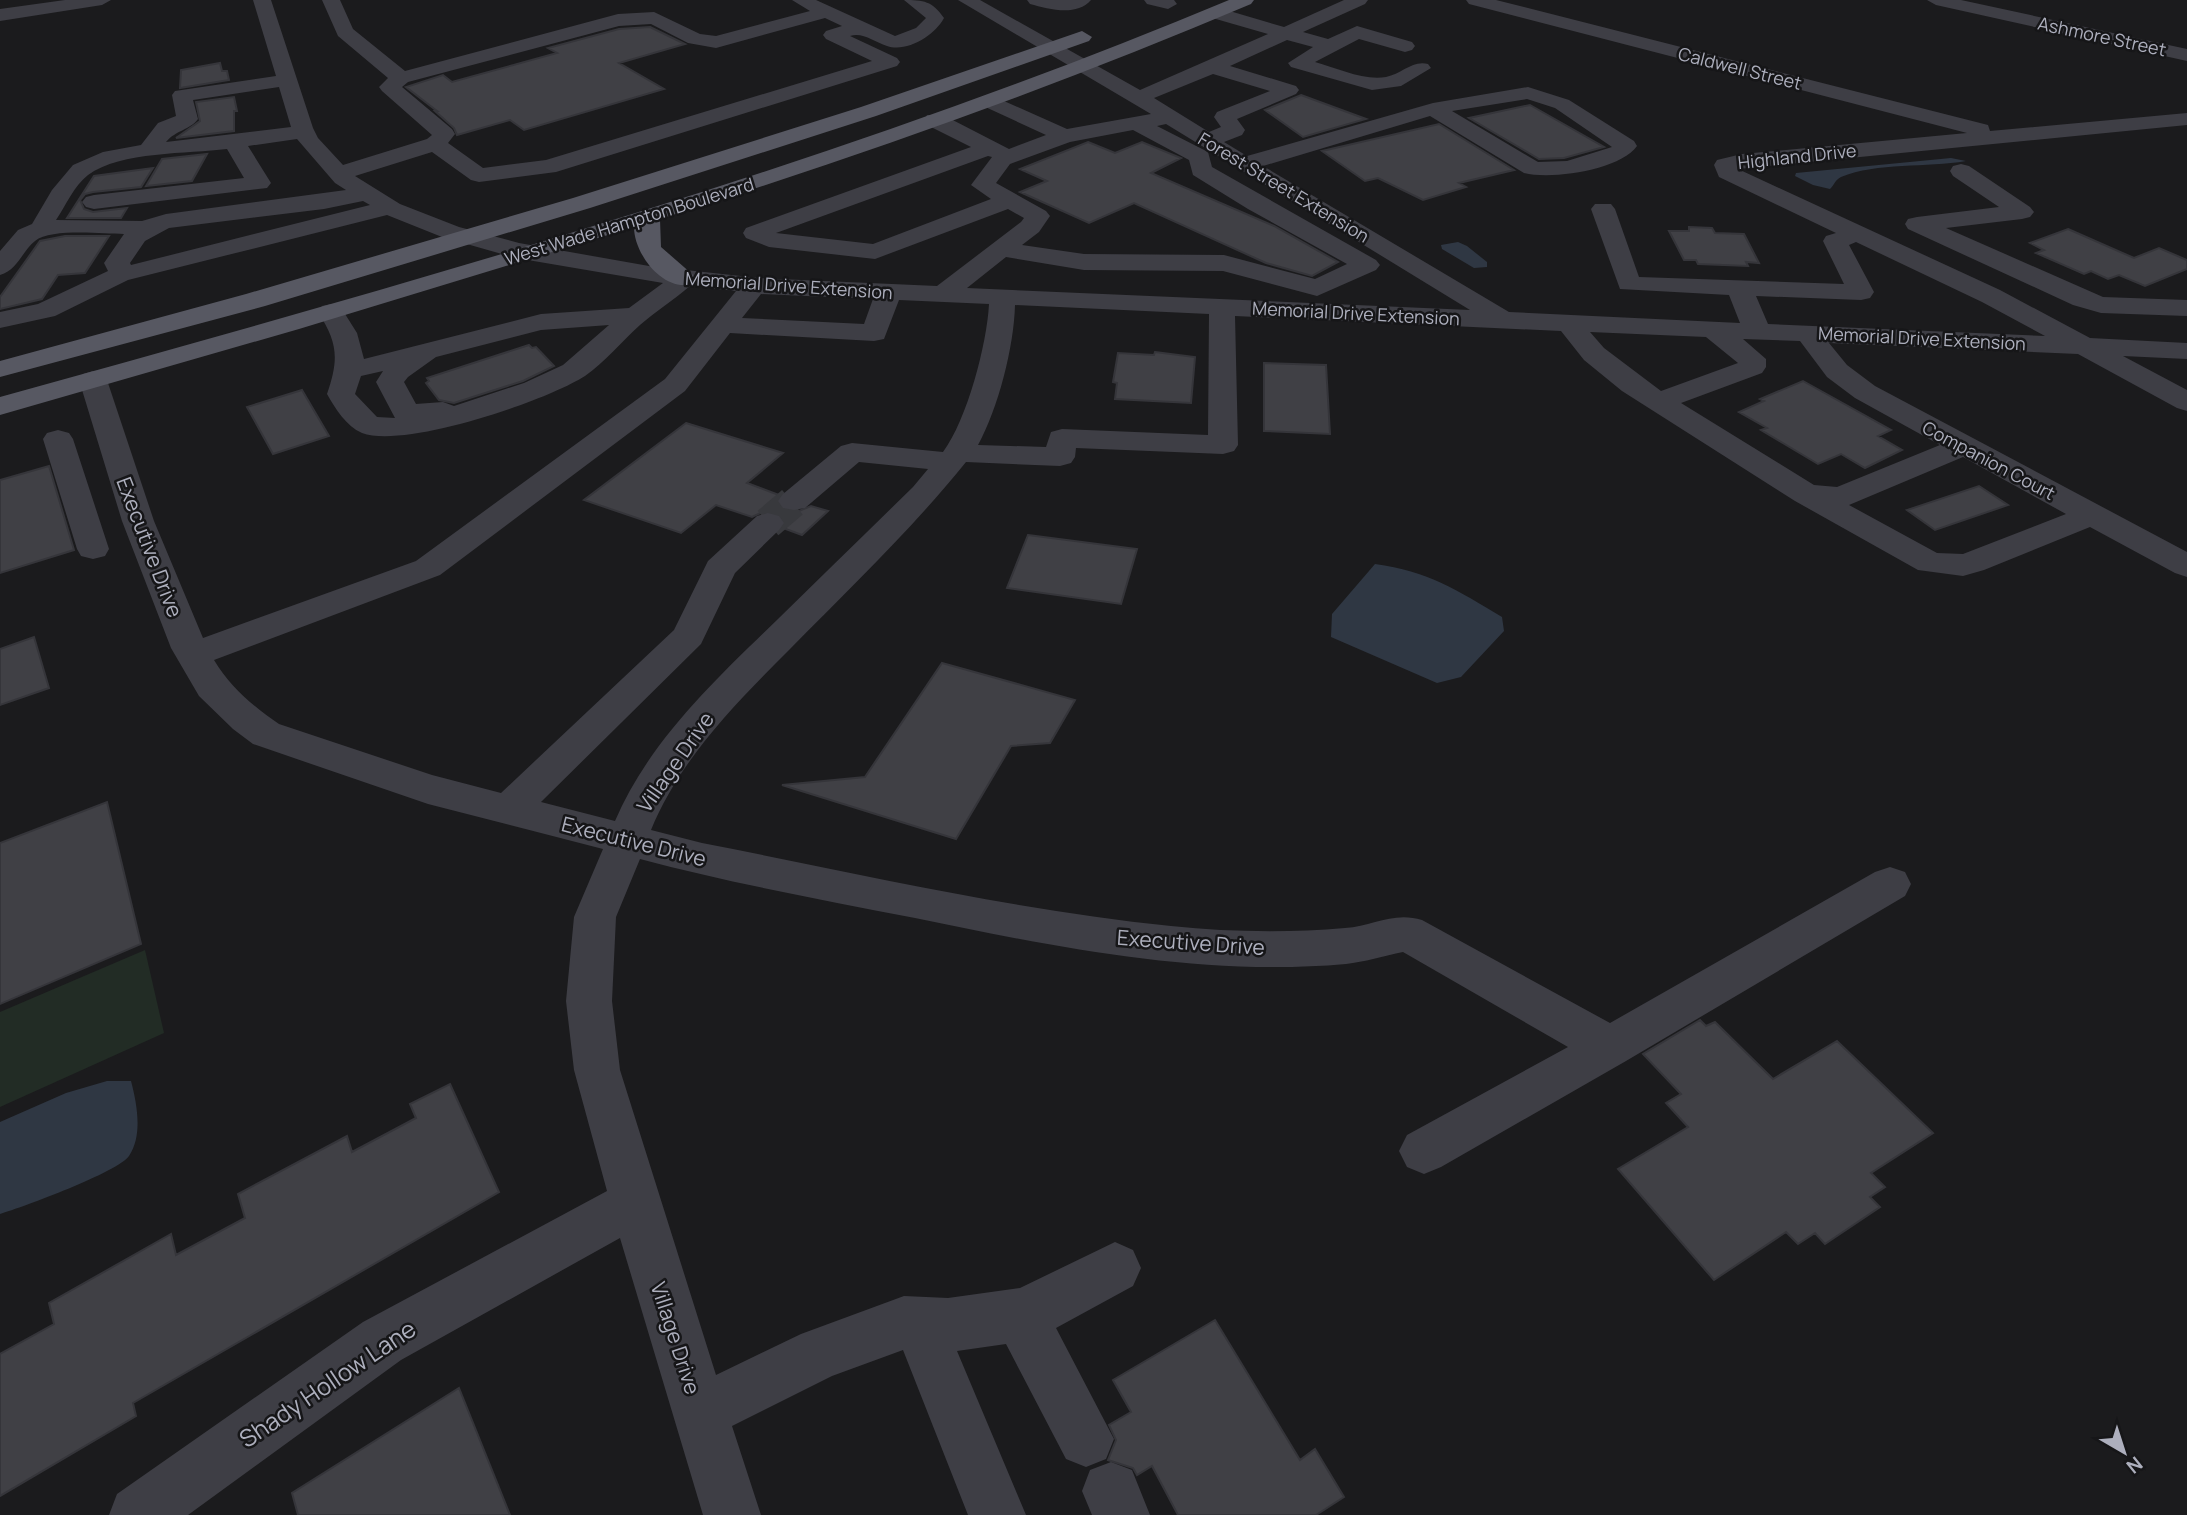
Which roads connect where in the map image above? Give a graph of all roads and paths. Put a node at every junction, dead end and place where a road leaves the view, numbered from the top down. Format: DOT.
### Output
graph roads {
  1 [pos="101,0"];
  2 [pos="262,0"];
  3 [pos="331,0"];
  4 [pos="801,0"];
  5 [pos="913,0"];
  6 [pos="967,0"];
  7 [pos="1036,0"];
  8 [pos="1082,0"];
  9 [pos="1245,0"];
  10 [pos="1359,0"];
  11 [pos="1475,0"];
  12 [pos="1936,0"];
  13 [pos="1166,1"];
  14 [pos="827,12"];
  15 [pos="1216,13"];
  16 [pos="0,15"];
  17 [pos="1133,18"];
  18 [pos="859,27"];
  19 [pos="1098,31"];
  20 [pos="1285,34"];
  21 [pos="1330,46"];
  22 [pos="1405,46"];
  23 [pos="2187,55"];
  24 [pos="1065,57"];
  25 [pos="1212,67"];
  26 [pos="1421,68"];
  27 [pos="401,78"];
  28 [pos="287,80"];
  29 [pos="1160,90"];
  30 [pos="1138,97"];
  31 [pos="988,101"];
  32 [pos="1177,109"];
  33 [pos="1433,110"];
  34 [pos="2187,119"];
  35 [pos="935,120"];
  36 [pos="1135,123"];
  37 [pos="306,134"];
  38 [pos="1065,136"];
  39 [pos="2006,136"];
  40 [pos="1207,141"];
  41 [pos="435,144"];
  42 [pos="237,147"];
  43 [pos="148,150"];
  44 [pos="998,152"];
  45 [pos="1244,164"];
  46 [pos="1961,171"];
  47 [pos="339,173"];
  48 [pos="368,193"];
  49 [pos="1010,200"];
  50 [pos="94,202"];
  51 [pos="391,207"];
  52 [pos="1603,209"];
  53 [pos="648,216"];
  54 [pos="1917,224"];
  55 [pos="46,227"];
  56 [pos="144,227"];
  57 [pos="468,237"];
  58 [pos="1865,237"];
  59 [pos="1001,249"];
  60 [pos="527,253"];
  61 [pos="0,267"];
  62 [pos="125,271"];
  63 [pos="683,279"];
  64 [pos="754,286"];
  65 [pos="1739,288"];
  66 [pos="890,292"];
  67 [pos="943,294"];
  68 [pos="1002,297"];
  69 [pos="1222,307"];
  70 [pos="2187,308"];
  71 [pos="331,313"];
  72 [pos="636,315"];
  73 [pos="0,320"];
  74 [pos="1502,320"];
  75 [pos="1568,322"];
  76 [pos="723,325"];
  77 [pos="1711,328"];
  78 [pos="1757,330"];
  79 [pos="1807,333"];
  80 [pos="2083,346"];
  81 [pos="431,351"];
  82 [pos="2187,351"];
  83 [pos="402,359"];
  84 [pos="0,369"];
  85 [pos="573,371"];
  86 [pos="349,372"];
  87 [pos="93,380"];
  88 [pos="1658,402"];
  89 [pos="2187,402"];
  90 [pos="0,406"];
  91 [pos="406,412"];
  92 [pos="58,439"];
  93 [pos="1962,446"];
  94 [pos="954,458"];
  95 [pos="1807,494"];
  96 [pos="2091,515"];
  97 [pos="93,549"];
  98 [pos="2187,566"];
  99 [pos="193,655"];
  100 [pos="509,809"];
  101 [pos="625,840"];
  102 [pos="1891,884"];
  103 [pos="1610,1046"];
  104 [pos="1424,1151"];
  105 [pos="635,1203"];
  106 [pos="1115,1268"];
  107 [pos="1020,1315"];
  108 [pos="919,1324"];
  109 [pos="699,1412"];
  110 [pos="1086,1439"];
  111 [pos="138,1515"];
  112 [pos="732,1515"];
  113 [pos="997,1515"];
  1 -- 16 [label="street"];
  2 -- 28 [label="street"];
  3 -- 27 [label="street"];
  4 -- 14 [label="street"];
  5 -- 18 [label="street"];
  6 -- 24 [label="street, Forest Street Extension"];
  7 -- 8 [label="street"];
  9 -- 15 [label="main road, West Wade Hampton Boulevard"];
  10 -- 20 [label="street"];
  11 -- 39 [label="street, Caldwell Street"];
  12 -- 23 [label="street, Ashmore Street"];
  13 -- 17 [label="main road"];
  14 -- 18 [label="street"];
  14 -- 27 [label="street"];
  15 -- 20 [label="street"];
  15 -- 24 [label="main road, West Wade Hampton Boulevard"];
  18 -- 41 [label="street"];
  19 -- 24 [label="main road, West Wade Hampton Boulevard"];
  20 -- 21 [label="street"];
  20 -- 25 [label="street"];
  21 -- 22 [label="street"];
  21 -- 26 [label="street"];
  24 -- 30 [label="street, Forest Street Extension"];
  24 -- 31 [label="main road, West Wade Hampton Boulevard"];
  24 -- 57 [label="main road, West Wade Hampton Boulevard"];
  25 -- 29 [label="street"];
  25 -- 40 [label="street"];
  27 -- 41 [label="street"];
  28 -- 37 [label="street"];
  28 -- 43 [label="street"];
  29 -- 30 [label="street"];
  29 -- 32 [label="street"];
  30 -- 32 [label="street, Forest Street Extension"];
  31 -- 35 [label="main road, West Wade Hampton Boulevard"];
  31 -- 38 [label="street"];
  32 -- 36 [label="street"];
  32 -- 40 [label="street, Forest Street Extension"];
  33 -- 33 [label="street"];
  33 -- 45 [label="street"];
  34 -- 39 [label="street, Highland Drive"];
  35 -- 44 [label="street"];
  35 -- 53 [label="main road, West Wade Hampton Boulevard"];
  36 -- 38 [label="street"];
  36 -- 59 [label="street"];
  37 -- 42 [label="street"];
  37 -- 47 [label="street, Memorial Drive Extension"];
  38 -- 44 [label="street"];
  39 -- 58 [label="street, Highland Drive"];
  40 -- 45 [label="street, Forest Street Extension"];
  41 -- 47 [label="street"];
  42 -- 43 [label="street"];
  42 -- 50 [label="street"];
  43 -- 55 [label="street"];
  44 -- 49 [label="street"];
  44 -- 49 [label="street"];
  45 -- 74 [label="street, Forest Street Extension"];
  46 -- 54 [label="street"];
  47 -- 48 [label="street, Memorial Drive Extension"];
  48 -- 51 [label="street, Memorial Drive Extension"];
  48 -- 56 [label="street"];
  49 -- 59 [label="street"];
  51 -- 57 [label="street, Memorial Drive Extension"];
  51 -- 62 [label="street"];
  52 -- 65 [label="street"];
  53 -- 60 [label="main road, West Wade Hampton Boulevard"];
  53 -- 63 [label="main road"];
  54 -- 58 [label="street"];
  54 -- 70 [label="street"];
  55 -- 56 [label="street"];
  55 -- 61 [label="street"];
  56 -- 62 [label="street"];
  57 -- 60 [label="street, Memorial Drive Extension"];
  57 -- 84 [label="main road, West Wade Hampton Boulevard"];
  58 -- 65 [label="street"];
  58 -- 80 [label="street, Highland Drive"];
  59 -- 67 [label="street"];
  60 -- 63 [label="street, Memorial Drive Extension"];
  60 -- 71 [label="main road, West Wade Hampton Boulevard"];
  62 -- 73 [label="street"];
  63 -- 64 [label="street, Memorial Drive Extension"];
  63 -- 72 [label="street"];
  64 -- 66 [label="street, Memorial Drive Extension"];
  64 -- 76 [label="street"];
  65 -- 78 [label="street"];
  66 -- 67 [label="street, Memorial Drive Extension"];
  66 -- 76 [label="street"];
  67 -- 68 [label="street, Memorial Drive Extension"];
  68 -- 69 [label="street, Memorial Drive Extension"];
  68 -- 94 [label="street, Village Drive"];
  69 -- 74 [label="street, Memorial Drive Extension"];
  69 -- 94 [label="street"];
  71 -- 86 [label="street"];
  71 -- 87 [label="main road, West Wade Hampton Boulevard"];
  72 -- 81 [label="street"];
  72 -- 85 [label="street"];
  74 -- 75 [label="street, Memorial Drive Extension"];
  75 -- 77 [label="street, Memorial Drive Extension"];
  75 -- 88 [label="street"];
  76 -- 99 [label="street"];
  77 -- 78 [label="street, Memorial Drive Extension"];
  77 -- 88 [label="street"];
  78 -- 79 [label="street, Memorial Drive Extension"];
  79 -- 80 [label="street, Memorial Drive Extension"];
  79 -- 93 [label="street, Companion Court"];
  80 -- 82 [label="street, Memorial Drive Extension"];
  80 -- 89 [label="street, Highland Drive"];
  81 -- 83 [label="street"];
  81 -- 91 [label="street"];
  83 -- 86 [label="street"];
  83 -- 91 [label="street"];
  85 -- 86 [label="street"];
  85 -- 91 [label="street"];
  87 -- 90 [label="main road, West Wade Hampton Boulevard"];
  87 -- 99 [label="street, Executive Drive"];
  88 -- 95 [label="street"];
  92 -- 97 [label="street"];
  93 -- 95 [label="street"];
  93 -- 96 [label="street, Companion Court"];
  94 -- 100 [label="street"];
  94 -- 101 [label="street, Village Drive"];
  95 -- 96 [label="street"];
  96 -- 98 [label="street, Companion Court"];
  99 -- 100 [label="street, Executive Drive"];
  100 -- 101 [label="street, Executive Drive"];
  101 -- 103 [label="street, Executive Drive"];
  101 -- 105 [label="street, Village Drive"];
  102 -- 103 [label="street"];
  103 -- 104 [label="street"];
  105 -- 109 [label="street, Village Drive"];
  105 -- 111 [label="street, Shady Hollow Lane"];
  106 -- 107 [label="street"];
  107 -- 108 [label="street"];
  107 -- 110 [label="street"];
  108 -- 109 [label="street"];
  108 -- 113 [label="street"];
  109 -- 112 [label="street, Village Drive"];
}
